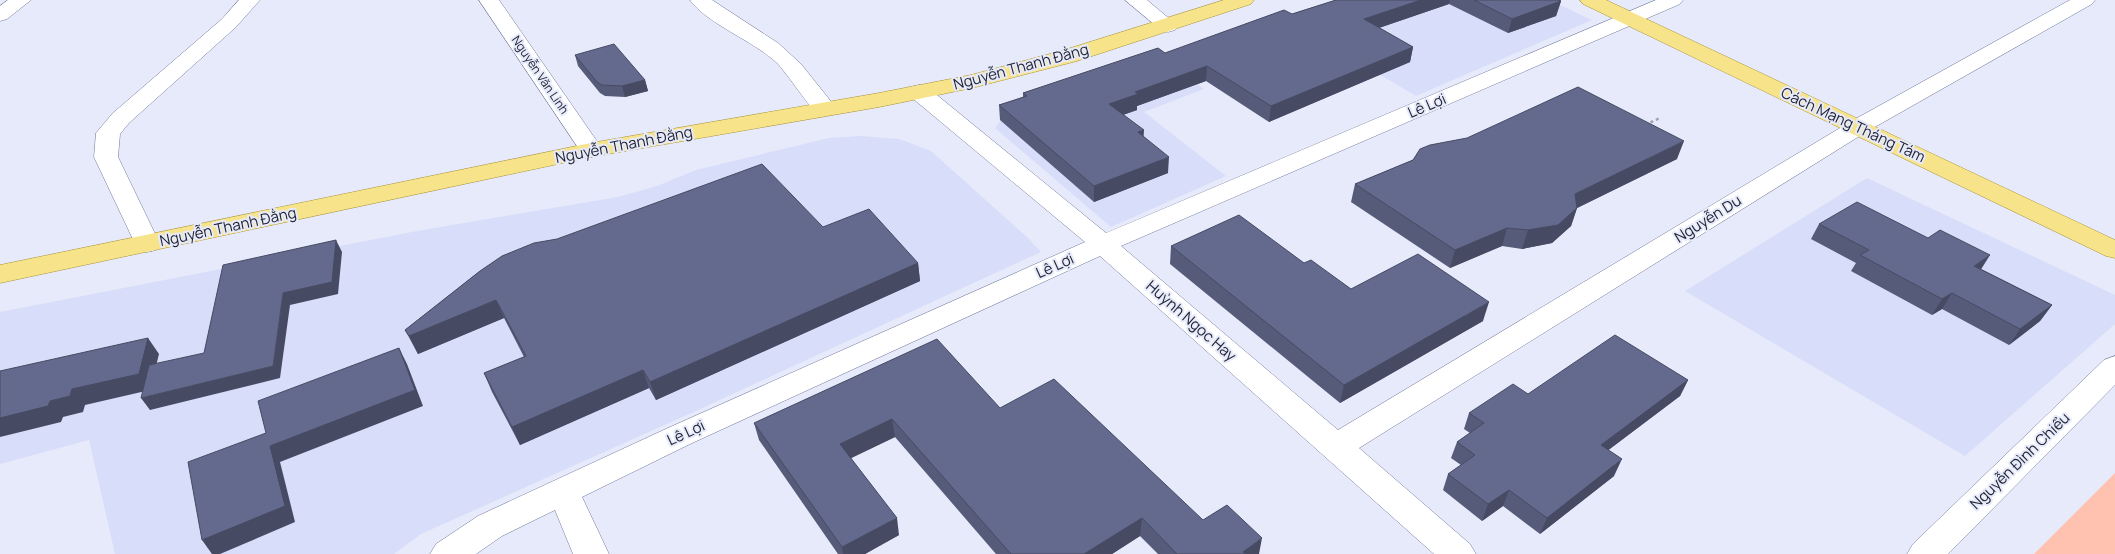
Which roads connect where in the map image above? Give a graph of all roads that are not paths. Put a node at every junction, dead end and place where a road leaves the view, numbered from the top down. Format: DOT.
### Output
graph roads {
  1 [pos="21,0"];
  2 [pos="250,0"];
  3 [pos="490,0"];
  4 [pos="700,0"];
  5 [pos="1135,0"];
  6 [pos="1244,0"];
  7 [pos="1590,0"];
  8 [pos="1673,0"];
  9 [pos="2085,0"];
  10 [pos="0,15"];
  11 [pos="1630,19"];
  12 [pos="1168,26"];
  13 [pos="919,92"];
  14 [pos="825,109"];
  15 [pos="1858,127"];
  16 [pos="591,150"];
  17 [pos="147,244"];
  18 [pos="1103,244"];
  19 [pos="2115,250"];
  20 [pos="0,274"];
  21 [pos="2115,367"];
  22 [pos="1336,447"];
  23 [pos="563,491"];
  24 [pos="448,554"];
  25 [pos="591,554"];
  26 [pos="1458,554"];
  27 [pos="1925,554"];
  1 -- 10 [label="street"];
  2 -- 17 [label="street"];
  3 -- 16 [label="street, Nguyễn Văn Linh"];
  4 -- 14 [label="street"];
  5 -- 12 [label="street"];
  6 -- 12 [label="main road, Nguyễn Thanh Đằng"];
  7 -- 11 [label="main road, Cách Mạng Tháng Tám"];
  8 -- 11 [label="street, Lê Lợi"];
  9 -- 15 [label="street, Nguyễn Du"];
  11 -- 15 [label="main road, Cách Mạng Tháng Tám"];
  11 -- 18 [label="street, Lê Lợi"];
  12 -- 13 [label="main road, Nguyễn Thanh Đằng"];
  13 -- 14 [label="main road, Nguyễn Thanh Đằng"];
  13 -- 18 [label="street, Huỳnh Ngọc Hay"];
  14 -- 16 [label="main road, Nguyễn Thanh Đằng"];
  15 -- 19 [label="main road, Cách Mạng Tháng Tám"];
  15 -- 22 [label="street, Nguyễn Du"];
  16 -- 17 [label="main road, Nguyễn Thanh Đằng"];
  17 -- 20 [label="main road, Nguyễn Thanh Đằng"];
  18 -- 22 [label="street, Huỳnh Ngọc Hay"];
  18 -- 23 [label="street, Lê Lợi"];
  21 -- 27 [label="street, Nguyễn Đình Chiểu"];
  22 -- 26 [label="street, Huỳnh Ngọc Hay"];
  23 -- 24 [label="street, Lê Lợi"];
  23 -- 25 [label="street"];
}
